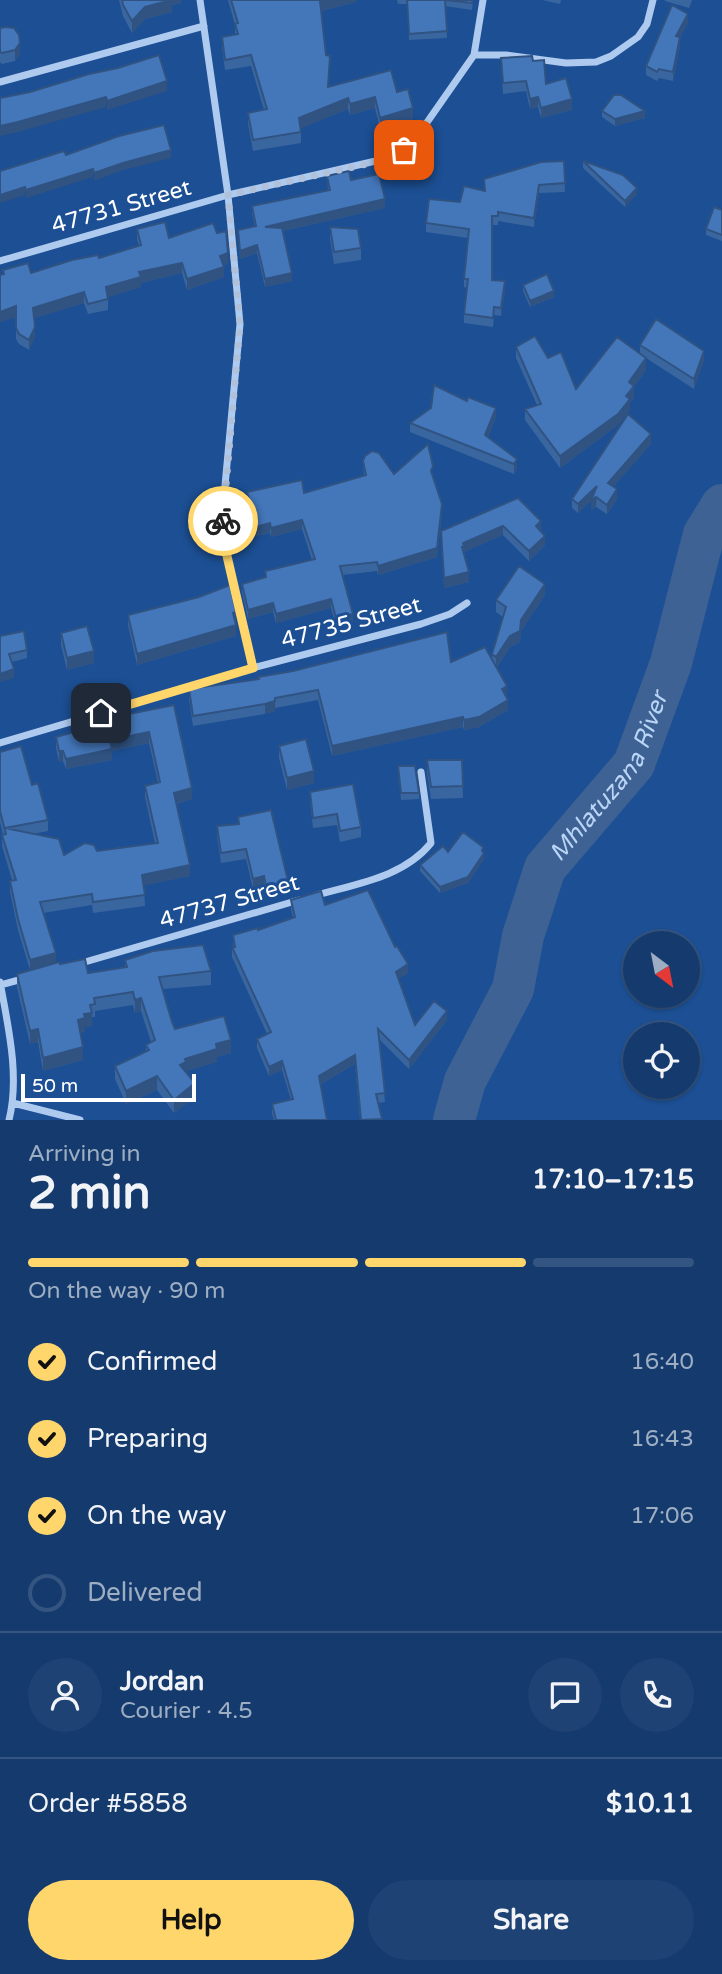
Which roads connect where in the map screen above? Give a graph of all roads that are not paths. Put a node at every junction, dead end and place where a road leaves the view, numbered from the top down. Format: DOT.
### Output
graph roads {
  1 [pos="200,0"];
  2 [pos="483,0"];
  3 [pos="653,0"];
  4 [pos="204,26"];
  5 [pos="474,55"];
  6 [pos="0,82"];
  7 [pos="228,195"];
  8 [pos="0,261"];
  9 [pos="467,603"];
  10 [pos="253,668"];
  11 [pos="0,743"];
  12 [pos="421,772"];
  13 [pos="67,967"];
  14 [pos="40,974"];
  15 [pos="0,984"];
  16 [pos="13,1103"];
  17 [pos="9,1120"];
  18 [pos="80,1120"];
  1 -- 4 [label="street"];
  2 -- 5 [label="street"];
  3 -- 5 [label="street"];
  4 -- 6 [label="street"];
  4 -- 7 [label="street"];
  5 -- 7 [label="street, 47731 Street"];
  7 -- 8 [label="street, 47731 Street"];
  7 -- 10 [label="street"];
  9 -- 10 [label="street, 47735 Street"];
  10 -- 11 [label="street, 47735 Street"];
  12 -- 13 [label="street, 47737 Street"];
  14 -- 15 [label="street"];
  15 -- 16 [label="street"];
  16 -- 17 [label="street"];
  16 -- 18 [label="street"];
}
